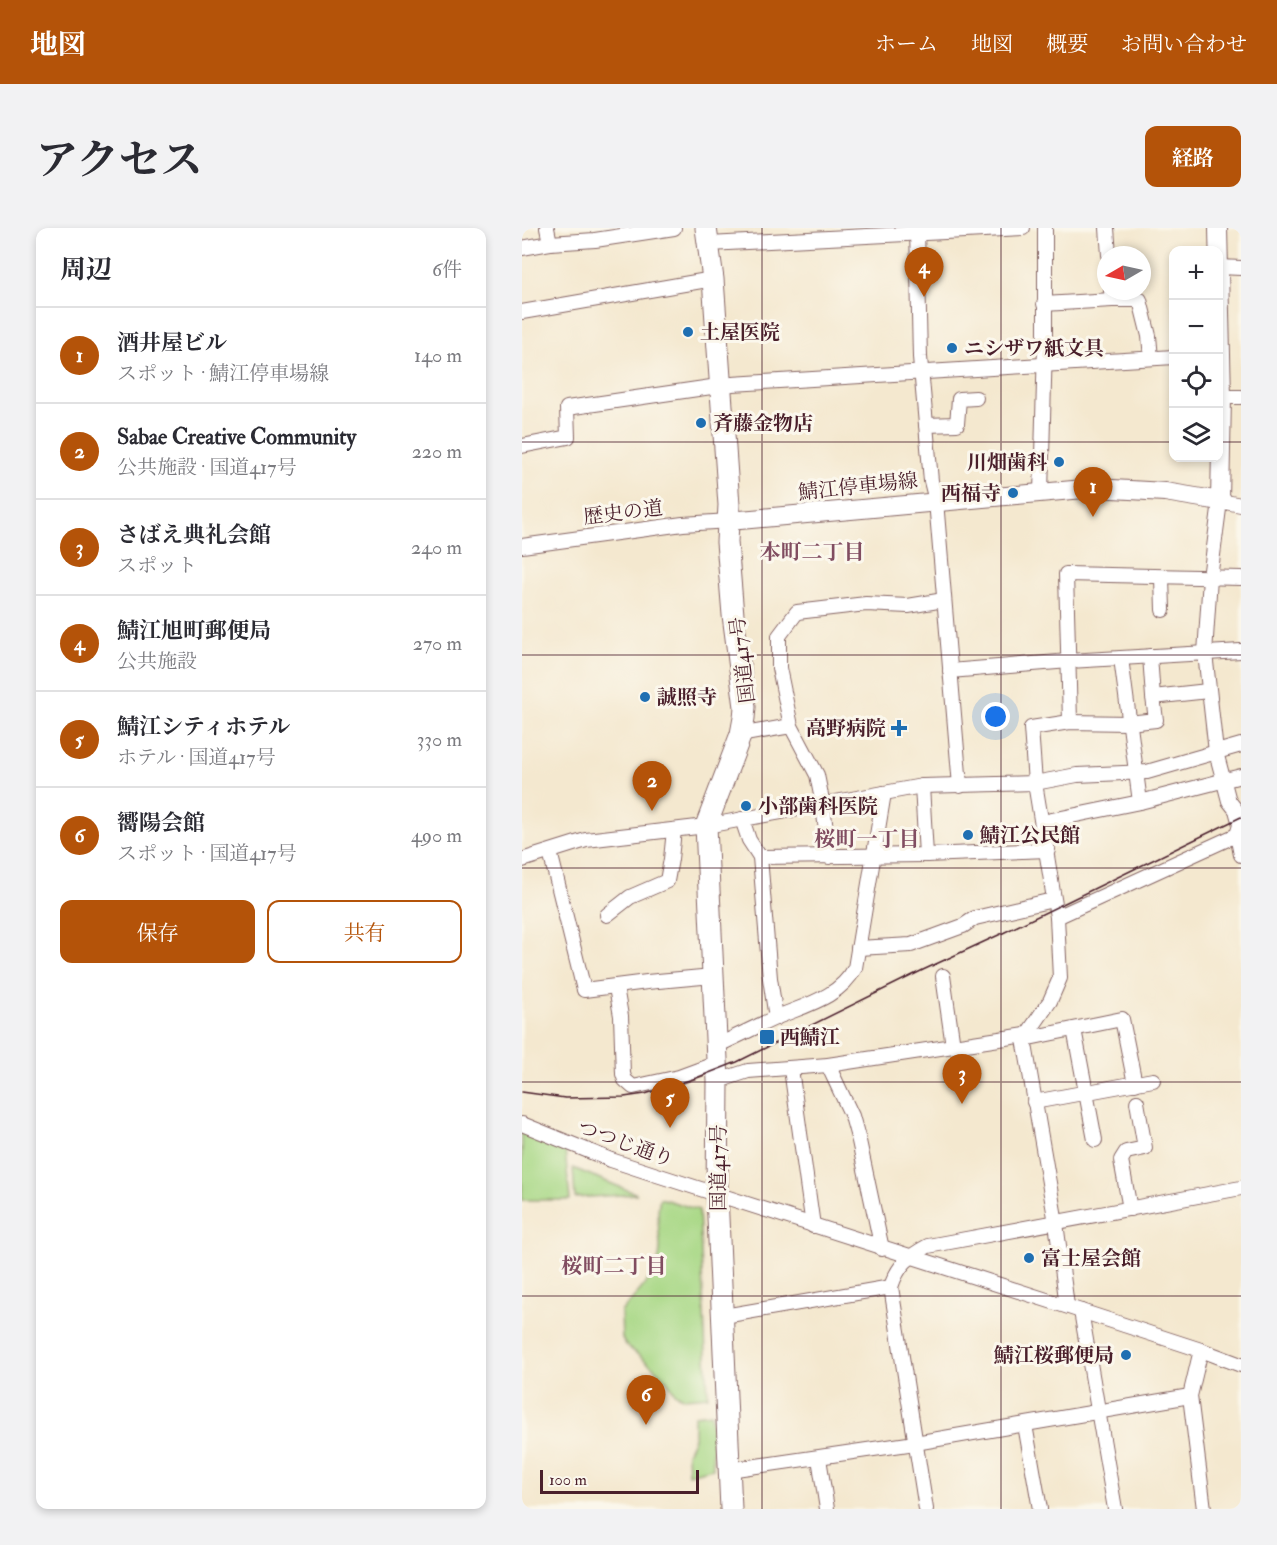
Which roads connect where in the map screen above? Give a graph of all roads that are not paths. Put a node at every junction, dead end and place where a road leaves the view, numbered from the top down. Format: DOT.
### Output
graph roads {
  1 [pos="547,228"];
  2 [pos="674,228"];
  3 [pos="1023,228"];
  4 [pos="1045,228"];
  5 [pos="1107,228"];
  6 [pos="1218,228"];
  7 [pos="646,230"];
  8 [pos="916,230"];
  9 [pos="707,236"];
  10 [pos="550,243"];
  11 [pos="1108,246"];
  12 [pos="1219,246"];
  13 [pos="522,248"];
  14 [pos="1223,267"];
  15 [pos="1241,268"];
  16 [pos="713,279"];
  17 [pos="1097,297"];
  18 [pos="1140,300"];
  19 [pos="1220,300"];
  20 [pos="1044,304"];
  21 [pos="522,312"];
  22 [pos="1220,354"];
  23 [pos="1169,357"];
  24 [pos="1151,358"];
  25 [pos="1044,364"];
  26 [pos="921,372"];
  27 [pos="720,386"];
  28 [pos="1223,397"];
  29 [pos="976,398"];
  30 [pos="1241,398"];
  31 [pos="1222,408"];
  32 [pos="926,426"];
  33 [pos="522,446"];
  34 [pos="1041,493"];
  35 [pos="936,501"];
  36 [pos="1220,501"];
  37 [pos="1241,505"];
  38 [pos="729,522"];
  39 [pos="522,546"];
  40 [pos="1162,577"];
  41 [pos="1210,578"];
  42 [pos="1241,578"];
  43 [pos="944,600"];
  44 [pos="1163,610"];
  45 [pos="1241,651"];
  46 [pos="1205,653"];
  47 [pos="1150,656"];
  48 [pos="1120,658"];
  49 [pos="1069,661"];
  50 [pos="950,670"];
  51 [pos="1208,691"];
  52 [pos="1153,697"];
  53 [pos="1070,722"];
  54 [pos="1128,723"];
  55 [pos="791,726"];
  56 [pos="745,734"];
  57 [pos="1241,745"];
  58 [pos="1216,752"];
  59 [pos="1135,773"];
  60 [pos="1241,776"];
  61 [pos="1223,782"];
  62 [pos="1035,783"];
  63 [pos="922,786"];
  64 [pos="960,786"];
  65 [pos="884,793"];
  66 [pos="1140,802"];
  67 [pos="824,805"];
  68 [pos="742,819"];
  69 [pos="1042,822"];
  70 [pos="706,826"];
  71 [pos="674,830"];
  72 [pos="1239,834"];
  73 [pos="1048,850"];
  74 [pos="550,852"];
  75 [pos="873,854"];
  76 [pos="926,855"];
  77 [pos="1241,855"];
  78 [pos="829,856"];
  79 [pos="760,857"];
  80 [pos="522,860"];
  81 [pos="1053,900"];
  82 [pos="607,915"];
  83 [pos="1057,917"];
  84 [pos="858,948"];
  85 [pos="713,976"];
  86 [pos="943,976"];
  87 [pos="616,987"];
  88 [pos="776,1018"];
  89 [pos="1074,1029"];
  90 [pos="1025,1037"];
  91 [pos="953,1046"];
  92 [pos="717,1063"];
  93 [pos="828,1065"];
  94 [pos="791,1069"];
  95 [pos="1153,1080"];
  96 [pos="1135,1084"];
  97 [pos="1086,1093"];
  98 [pos="1034,1102"];
  99 [pos="1137,1102"];
  100 [pos="522,1124"];
  101 [pos="1095,1140"];
  102 [pos="1241,1188"];
  103 [pos="717,1195"];
  104 [pos="1130,1209"];
  105 [pos="1056,1223"];
  106 [pos="813,1226"];
  107 [pos="882,1248"];
  108 [pos="908,1257"];
  109 [pos="891,1287"];
  110 [pos="1067,1306"];
  111 [pos="1081,1311"];
  112 [pos="724,1316"];
  113 [pos="1201,1350"];
  114 [pos="1241,1365"];
  115 [pos="1190,1396"];
  116 [pos="1098,1412"];
  117 [pos="1025,1425"];
  118 [pos="915,1443"];
  119 [pos="819,1458"];
  120 [pos="729,1470"];
  121 [pos="731,1509"];
  122 [pos="827,1509"];
  123 [pos="926,1509"];
  124 [pos="1040,1509"];
  125 [pos="1115,1509"];
  126 [pos="1204,1509"];
  1 -- 10 [label="street"];
  2 -- 7 [label="street"];
  3 -- 8 [label="street"];
  4 -- 20 [label="street"];
  5 -- 11 [label="street"];
  6 -- 12 [label="main road"];
  7 -- 10 [label="street"];
  8 -- 9 [label="street"];
  8 -- 26 [label="street"];
  9 -- 16 [label="highway, 国道417号"];
  10 -- 13 [label="street"];
  14 -- 15 [label="street"];
  16 -- 21 [label="street"];
  16 -- 27 [label="highway, 国道417号"];
  17 -- 20 [label="street"];
  18 -- 24 [label="street"];
  19 -- 22 [label="main road"];
  20 -- 25 [label="street"];
  23 -- 24 [label="street"];
  24 -- 25 [label="street"];
  25 -- 26 [label="street"];
  25 -- 34 [label="street"];
  26 -- 27 [label="street"];
  26 -- 32 [label="street"];
  27 -- 33 [label="street"];
  27 -- 38 [label="highway, 国道417号"];
  28 -- 30 [label="street"];
  29 -- 32 [label="street"];
  31 -- 36 [label="main road"];
  32 -- 35 [label="street"];
  34 -- 35 [label="main road, 鯖江停車場線"];
  34 -- 36 [label="main road, 鯖江停車場線"];
  35 -- 38 [label="main road, 鯖江停車場線"];
  35 -- 43 [label="street"];
  36 -- 37 [label="street"];
  36 -- 41 [label="street"];
  38 -- 39 [label="street, 歴史の道"];
  38 -- 56 [label="highway, 国道417号"];
  38 -- 70 [label="highway, 国道417号"];
  40 -- 41 [label="street"];
  40 -- 44 [label="street"];
  40 -- 49 [label="street"];
  41 -- 42 [label="street"];
  41 -- 46 [label="street"];
  43 -- 50 [label="street"];
  43 -- 55 [label="street"];
  45 -- 46 [label="street"];
  46 -- 47 [label="street"];
  46 -- 51 [label="street"];
  47 -- 48 [label="street"];
  47 -- 52 [label="street"];
  48 -- 49 [label="street"];
  48 -- 54 [label="street"];
  49 -- 50 [label="street"];
  49 -- 53 [label="street"];
  50 -- 64 [label="street"];
  51 -- 52 [label="street"];
  51 -- 58 [label="street"];
  52 -- 54 [label="street"];
  53 -- 54 [label="street"];
  53 -- 62 [label="street"];
  54 -- 59 [label="street"];
  55 -- 56 [label="street"];
  55 -- 67 [label="street"];
  56 -- 70 [label="highway, 国道417号"];
  57 -- 58 [label="street"];
  58 -- 59 [label="street"];
  58 -- 61 [label="street"];
  59 -- 62 [label="street"];
  59 -- 66 [label="street"];
  60 -- 61 [label="street"];
  61 -- 66 [label="street"];
  61 -- 72 [label="street"];
  62 -- 64 [label="street"];
  62 -- 69 [label="street"];
  63 -- 64 [label="street"];
  63 -- 65 [label="street"];
  63 -- 76 [label="street"];
  65 -- 67 [label="street"];
  65 -- 75 [label="street"];
  66 -- 69 [label="street"];
  67 -- 68 [label="street"];
  67 -- 78 [label="street"];
  68 -- 70 [label="street"];
  68 -- 79 [label="street"];
  69 -- 73 [label="street"];
  70 -- 71 [label="street"];
  70 -- 85 [label="highway, 国道417号"];
  71 -- 74 [label="street"];
  71 -- 82 [label="street"];
  72 -- 77 [label="street"];
  72 -- 83 [label="street"];
  73 -- 76 [label="street"];
  73 -- 81 [label="street"];
  74 -- 80 [label="street"];
  74 -- 87 [label="street"];
  75 -- 76 [label="street"];
  75 -- 78 [label="street"];
  75 -- 84 [label="street"];
  78 -- 79 [label="street"];
  79 -- 88 [label="street"];
  81 -- 83 [label="street"];
  81 -- 84 [label="street"];
  83 -- 90 [label="street"];
  84 -- 88 [label="street"];
  85 -- 87 [label="street"];
  85 -- 92 [label="highway, 国道417号"];
  86 -- 91 [label="street"];
  87 -- 92 [label="street"];
  88 -- 92 [label="street"];
  89 -- 90 [label="street"];
  89 -- 96 [label="street"];
  89 -- 97 [label="street"];
  90 -- 91 [label="street"];
  90 -- 98 [label="street"];
  91 -- 93 [label="street"];
  92 -- 94 [label="street"];
  92 -- 103 [label="highway, 国道417号"];
  93 -- 94 [label="street"];
  93 -- 107 [label="street"];
  94 -- 106 [label="street"];
  95 -- 96 [label="street"];
  96 -- 97 [label="street"];
  97 -- 98 [label="street"];
  97 -- 101 [label="street"];
  98 -- 105 [label="street"];
  99 -- 104 [label="street"];
  100 -- 103 [label="street, つつじ通り"];
  102 -- 104 [label="street"];
  103 -- 106 [label="street, つつじ通り"];
  103 -- 112 [label="highway, 国道417号"];
  104 -- 105 [label="street"];
  105 -- 108 [label="street"];
  105 -- 110 [label="street"];
  106 -- 107 [label="street, つつじ通り"];
  107 -- 108 [label="street, つつじ通り"];
  108 -- 109 [label="street"];
  108 -- 110 [label="street, つつじ通り"];
  109 -- 112 [label="street"];
  109 -- 118 [label="street"];
  110 -- 111 [label="street, つつじ通り"];
  111 -- 113 [label="street, つつじ通り"];
  111 -- 116 [label="street"];
  112 -- 120 [label="highway, 国道417号"];
  113 -- 114 [label="street, つつじ通り"];
  113 -- 115 [label="street"];
  115 -- 116 [label="street"];
  115 -- 126 [label="street"];
  116 -- 117 [label="street"];
  116 -- 125 [label="street"];
  117 -- 118 [label="street"];
  117 -- 124 [label="street"];
  118 -- 119 [label="street"];
  118 -- 123 [label="street"];
  119 -- 120 [label="street"];
  119 -- 122 [label="street"];
  120 -- 121 [label="highway, 国道417号"];
}
